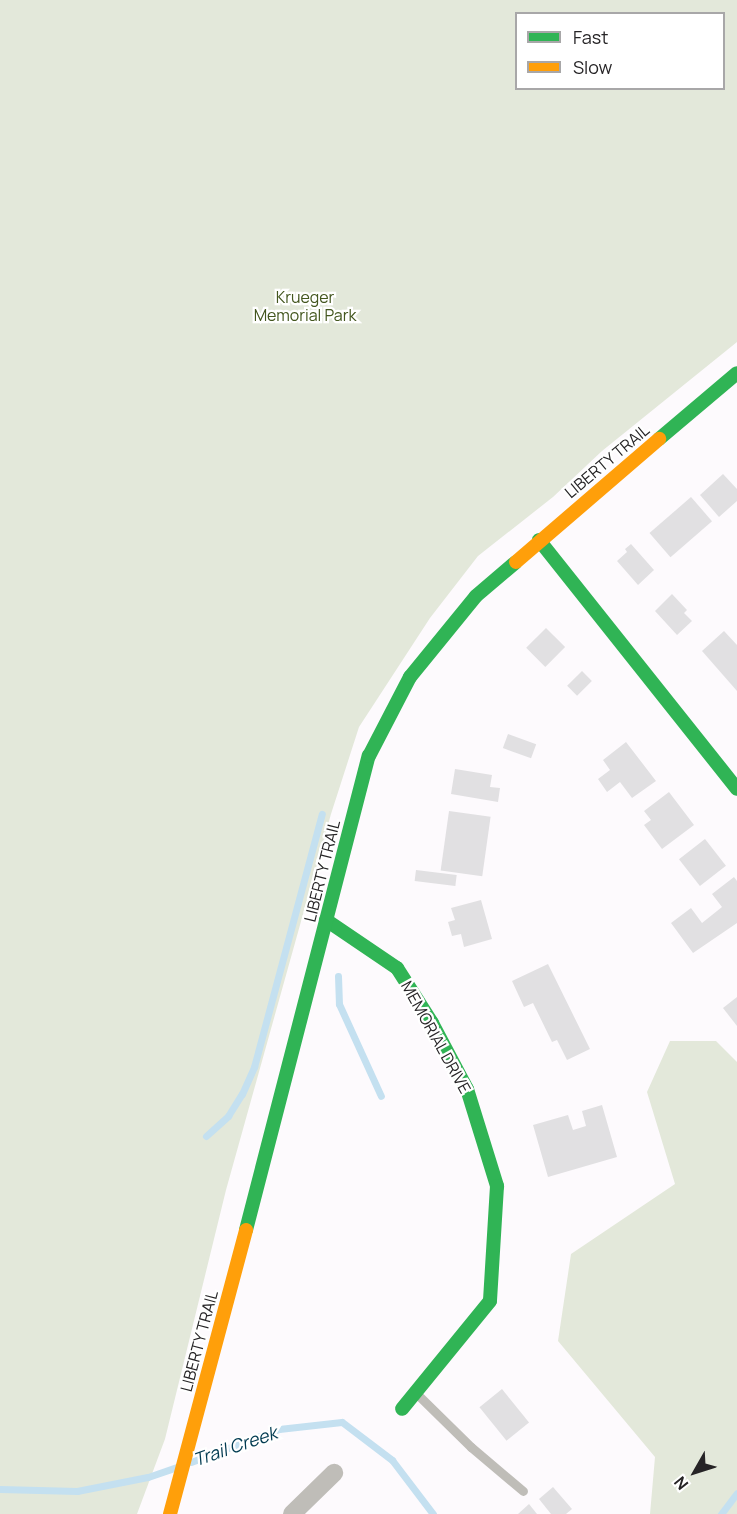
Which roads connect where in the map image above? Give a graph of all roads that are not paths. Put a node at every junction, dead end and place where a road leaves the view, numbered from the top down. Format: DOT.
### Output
graph roads {
  1 [pos="737,373"];
  2 [pos="539,540"];
  3 [pos="737,789"];
  4 [pos="326,920"];
  5 [pos="415,1392"];
  6 [pos="402,1409"];
  7 [pos="334,1473"];
  8 [pos="523,1491"];
  9 [pos="170,1514"];
  10 [pos="292,1514"];
  1 -- 2 [label="street, LIBERTY TRAIL"];
  2 -- 3 [label="street"];
  2 -- 4 [label="street, LIBERTY TRAIL"];
  4 -- 5 [label="street, MEMORIAL DRIVE"];
  4 -- 9 [label="street, LIBERTY TRAIL"];
  5 -- 6 [label="street, MEMORIAL DRIVE"];
  5 -- 8 [label="lane"];
  7 -- 10 [label="street"];
}
